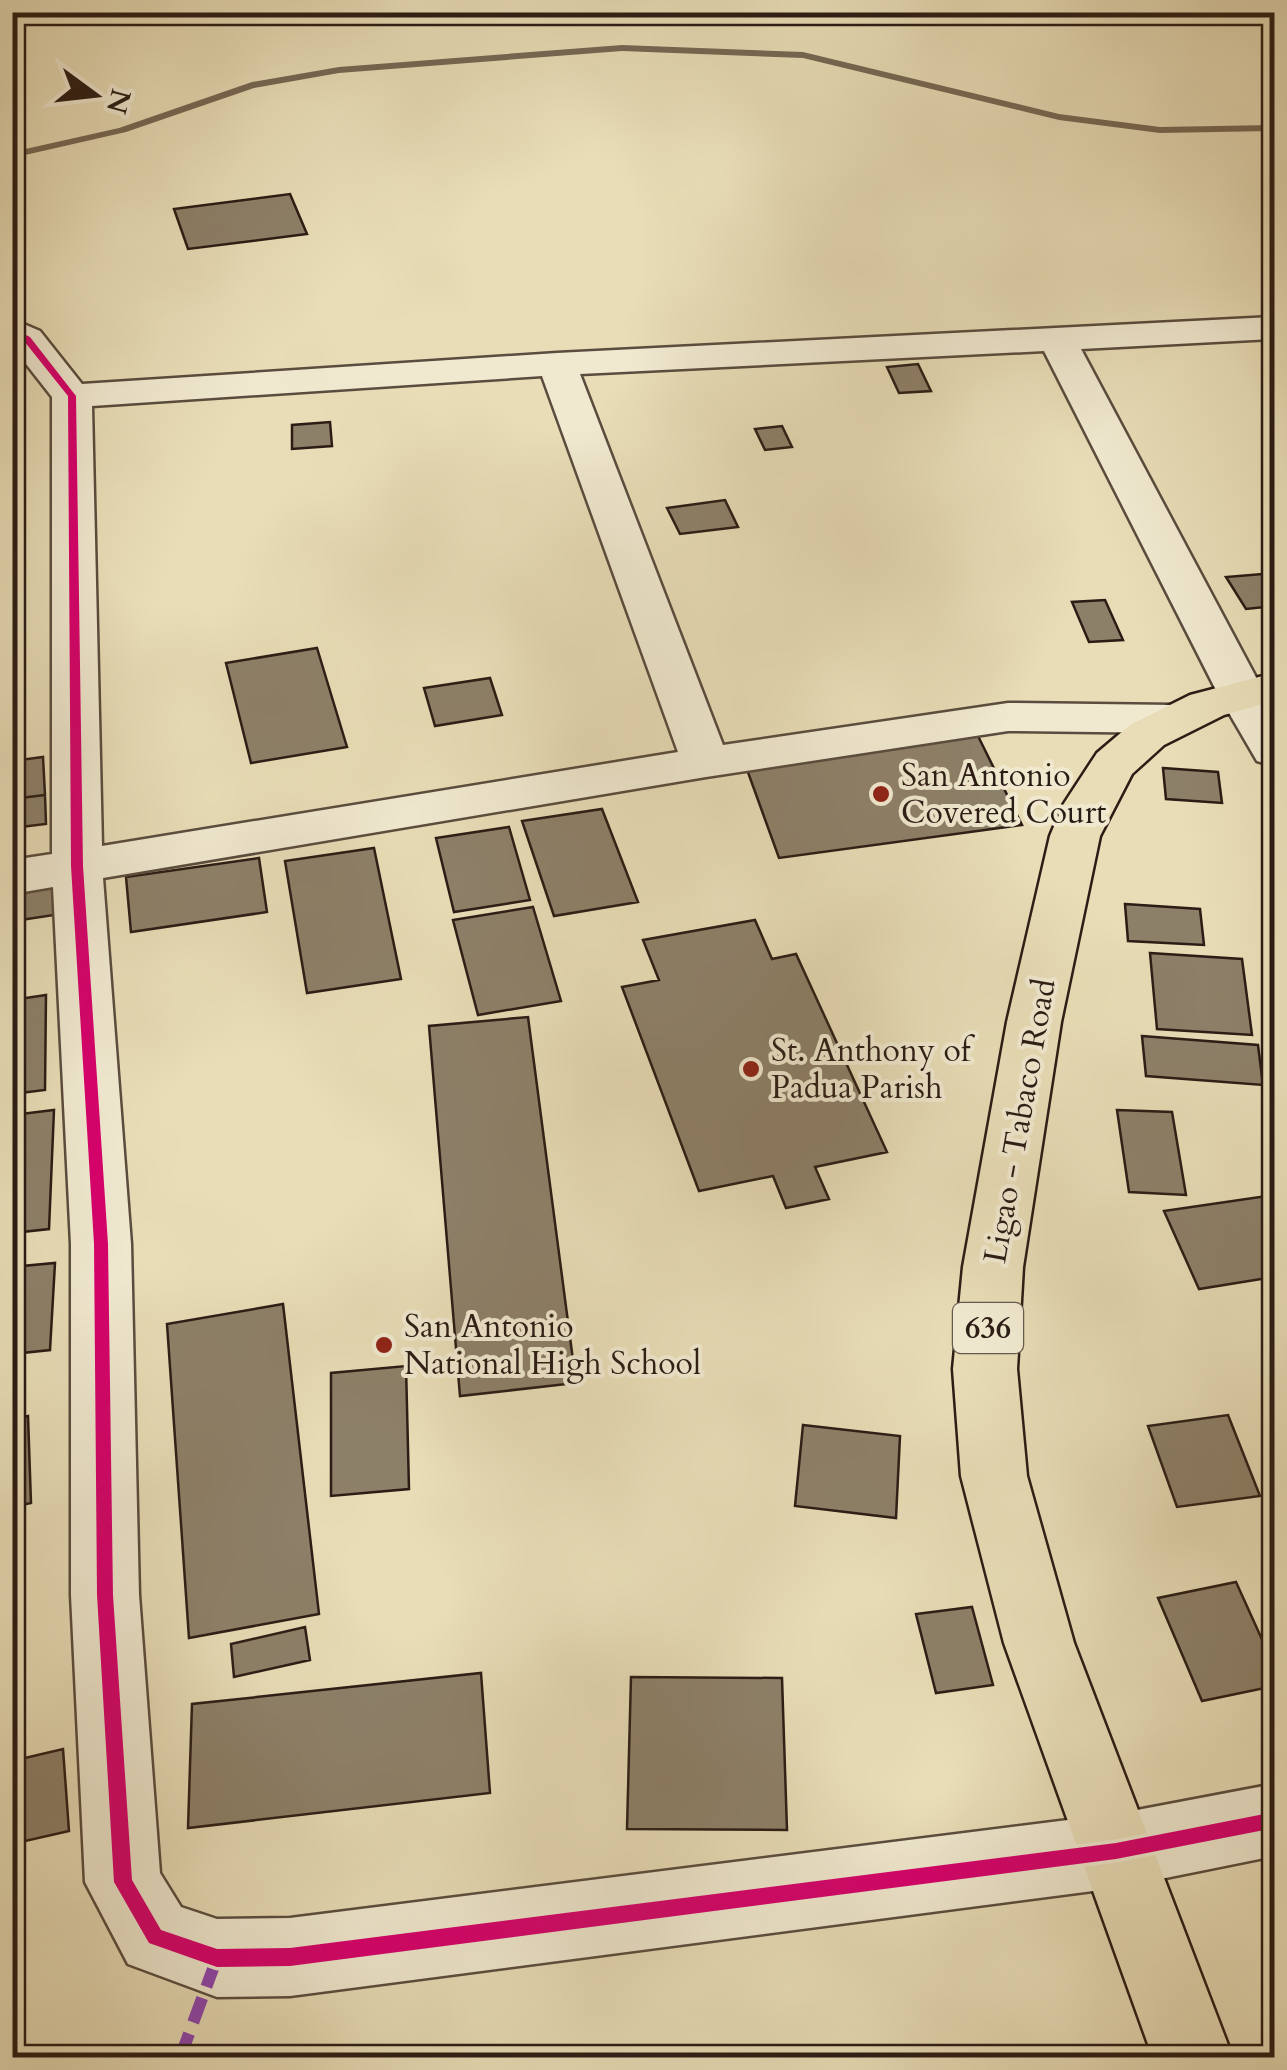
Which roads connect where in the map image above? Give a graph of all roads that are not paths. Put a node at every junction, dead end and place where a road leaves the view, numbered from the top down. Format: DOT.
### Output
graph roads {
  1 [pos="1274,328"];
  2 [pos="12,330"];
  3 [pos="1057,339"];
  4 [pos="556,364"];
  5 [pos="72,396"];
  6 [pos="1258,690"];
  7 [pos="1174,719"];
  8 [pos="1274,751"];
  9 [pos="706,762"];
  10 [pos="45,871"];
  11 [pos="1274,1820"];
  12 [pos="1116,1850"];
  13 [pos="1193,2058"];
  1 -- 3 [label="street"];
  2 -- 5 [label="street"];
  3 -- 4 [label="street"];
  3 -- 6 [label="street"];
  4 -- 5 [label="street"];
  4 -- 9 [label="street"];
  5 -- 10 [label="street"];
  6 -- 7 [label="main road, Ligao - Tabaco Road / 636"];
  6 -- 8 [label="street"];
  7 -- 9 [label="street"];
  7 -- 12 [label="main road, Ligao - Tabaco Road / 636"];
  9 -- 10 [label="street"];
  10 -- 12 [label="street"];
  11 -- 12 [label="street"];
  12 -- 13 [label="main road, Ligao - Tabaco Road / 636"];
}
